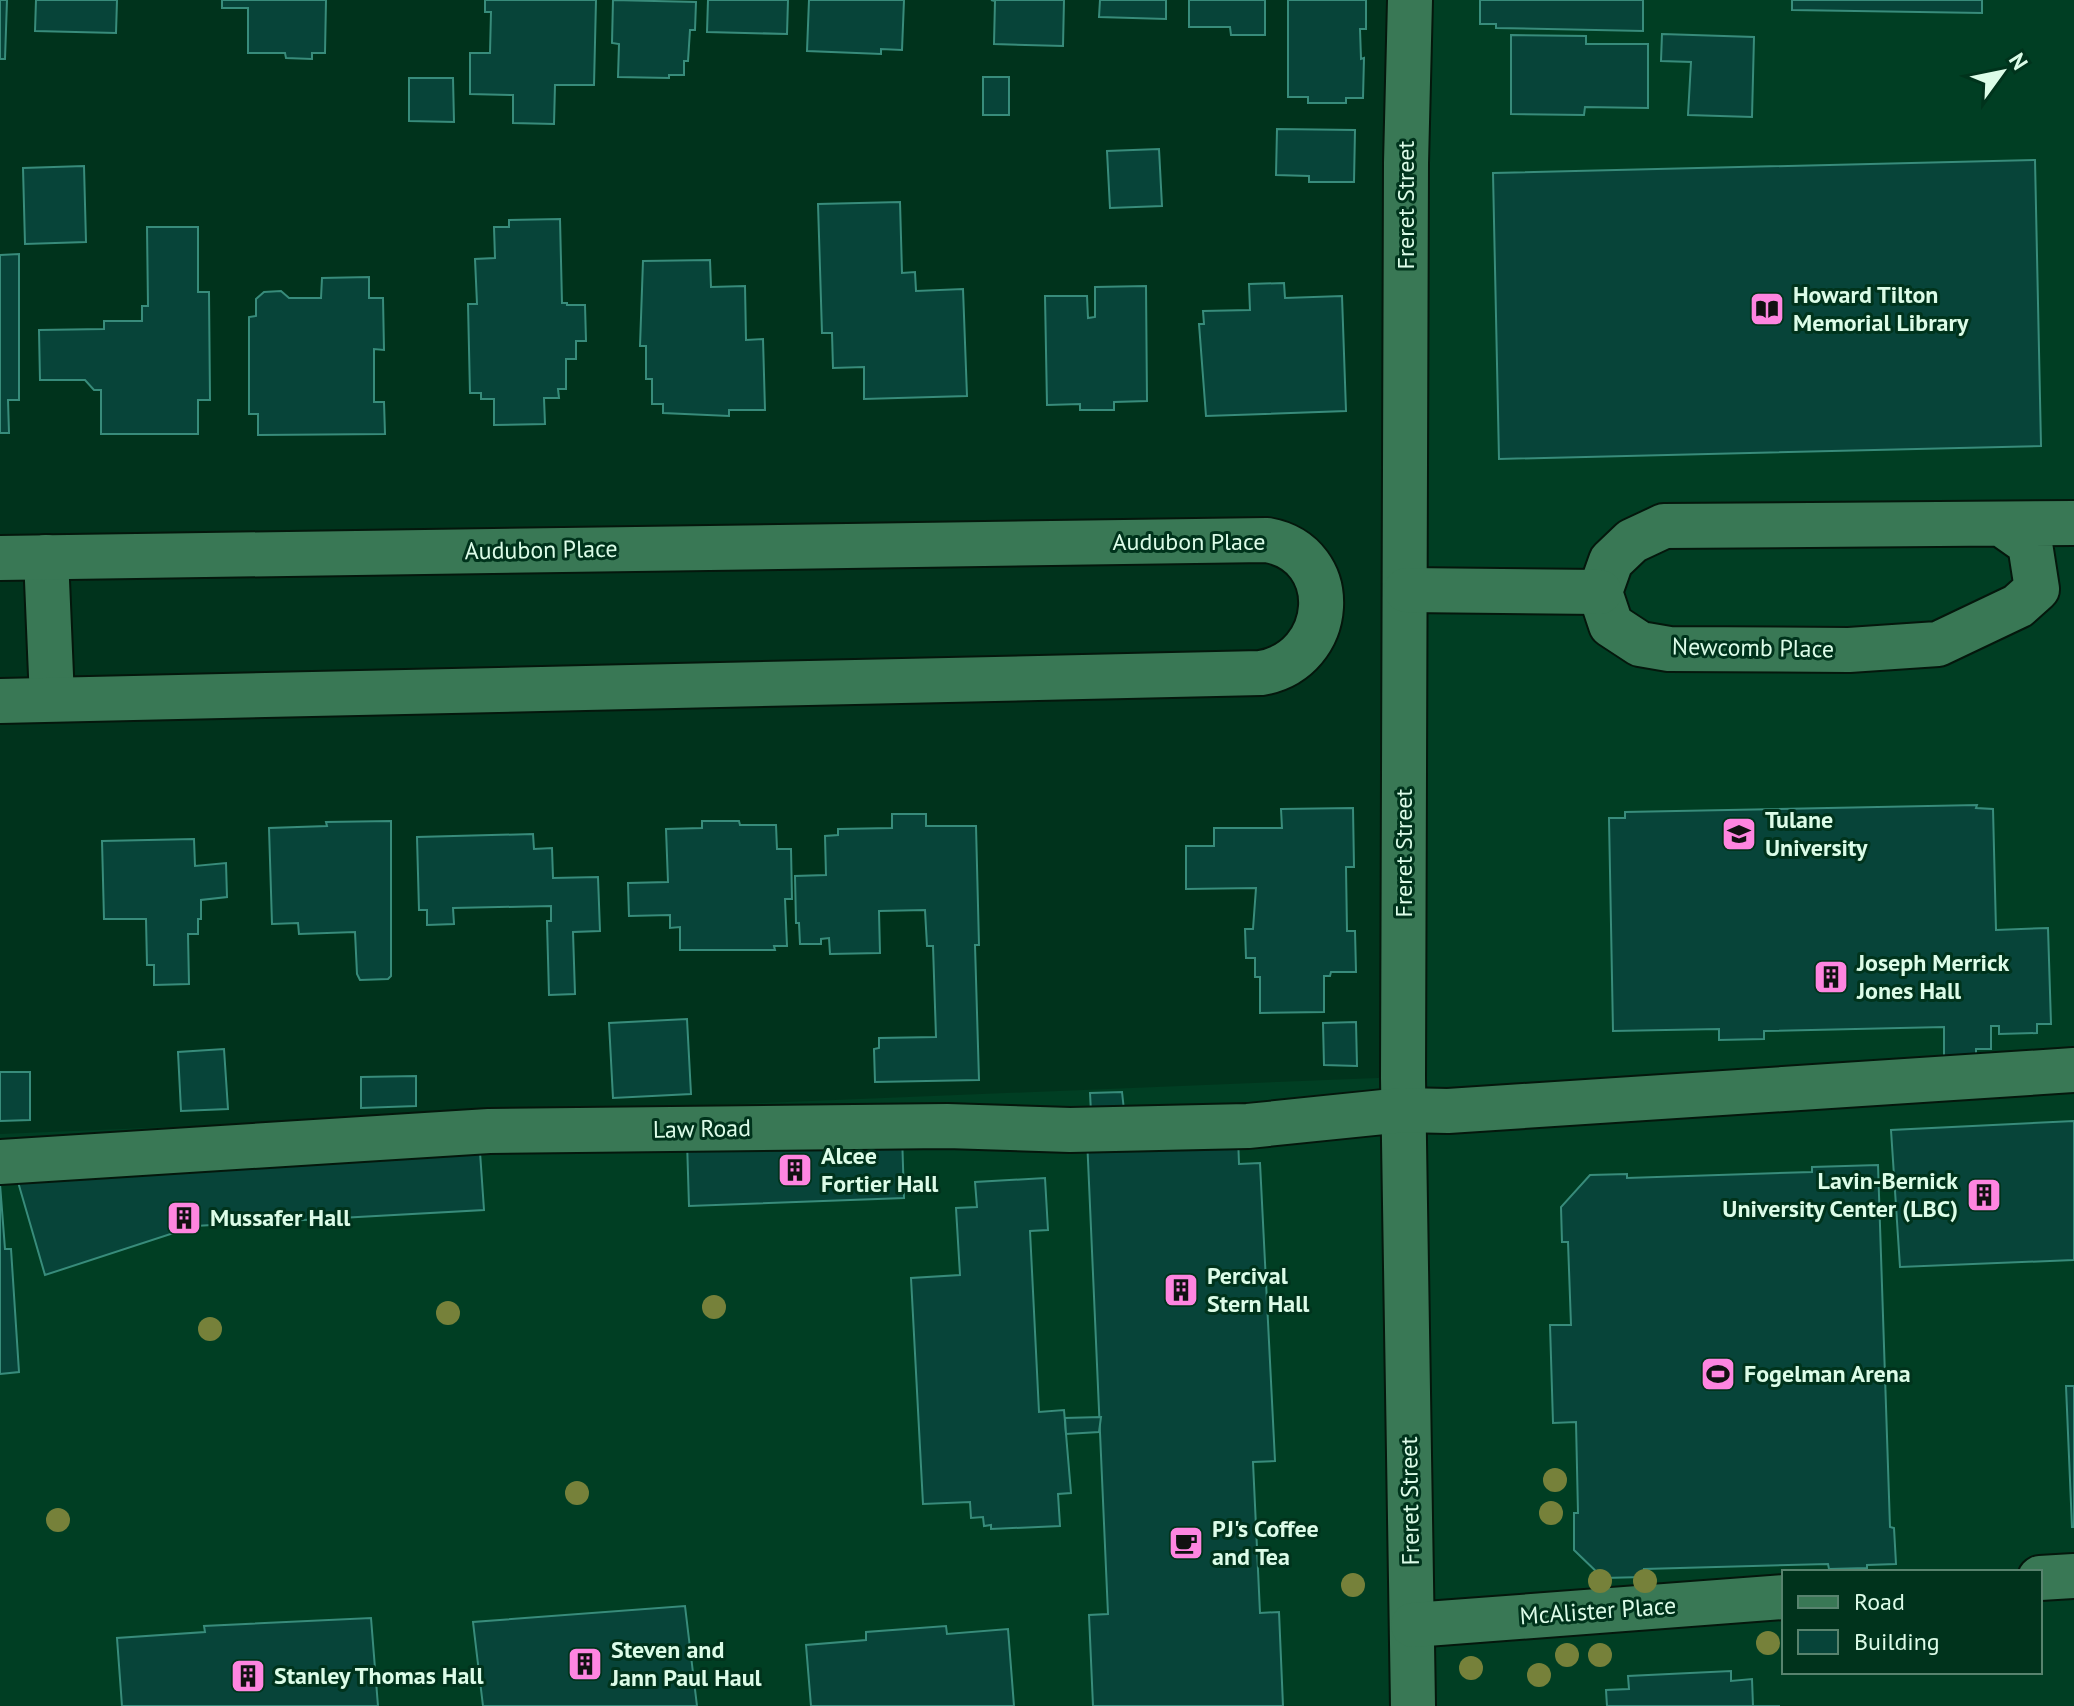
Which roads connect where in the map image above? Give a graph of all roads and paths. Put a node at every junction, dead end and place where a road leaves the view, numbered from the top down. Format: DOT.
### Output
graph roads {
  1 [pos="1410,0"];
  2 [pos="2074,523"];
  3 [pos="2003,525"];
  4 [pos="46,557"];
  5 [pos="0,558"];
  6 [pos="1406,590"];
  7 [pos="1600,592"];
  8 [pos="52,699"];
  9 [pos="0,701"];
  10 [pos="2074,1070"];
  11 [pos="1403,1110"];
  12 [pos="0,1162"];
  13 [pos="2074,1576"];
  14 [pos="2042,1578"];
  15 [pos="1782,1597"];
  16 [pos="1413,1625"];
  17 [pos="1413,1706"];
  1 -- 6 [label="street, Freret Street"];
  2 -- 3 [label="street"];
  3 -- 7 [label="street"];
  3 -- 7 [label="street, Newcomb Place"];
  4 -- 5 [label="street, Audubon Place"];
  4 -- 8 [label="street"];
  4 -- 8 [label="street, Audubon Place"];
  6 -- 7 [label="street"];
  6 -- 11 [label="street, Freret Street"];
  8 -- 9 [label="street, Audubon Place"];
  10 -- 11 [label="street, Law Road"];
  11 -- 12 [label="street, Law Road"];
  11 -- 16 [label="street, Freret Street"];
  13 -- 14 [label="street"];
  15 -- 16 [label="street, McAlister Place"];
  16 -- 17 [label="street, Freret Street"];
}
